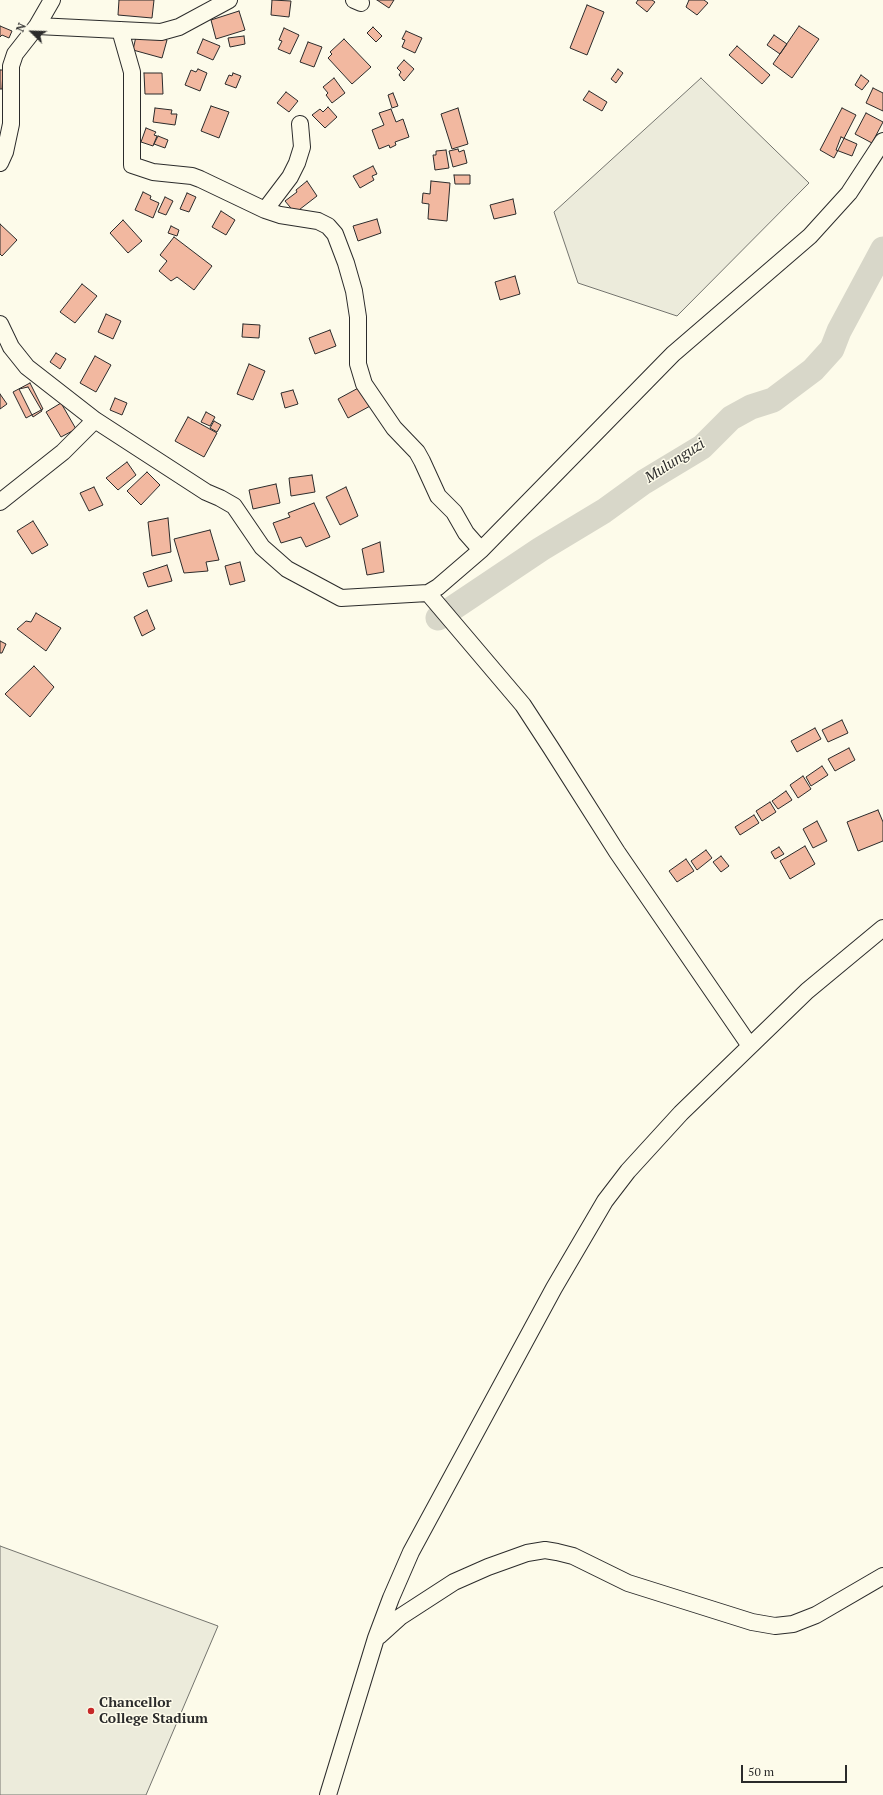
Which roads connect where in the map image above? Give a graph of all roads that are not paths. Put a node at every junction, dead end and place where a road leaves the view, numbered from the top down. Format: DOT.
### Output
graph roads {
  1 [pos="52,0"];
  2 [pos="229,0"];
  3 [pos="37,26"];
  4 [pos="120,30"];
  5 [pos="5,61"];
  6 [pos="300,124"];
  7 [pos="883,141"];
  8 [pos="0,163"];
  9 [pos="264,210"];
  10 [pos="0,324"];
  11 [pos="95,420"];
  12 [pos="0,502"];
  13 [pos="481,550"];
  14 [pos="428,593"];
  15 [pos="883,928"];
  16 [pos="750,1046"];
  17 [pos="883,1576"];
  18 [pos="376,1638"];
  19 [pos="328,1795"];
  1 -- 3 [label="street"];
  2 -- 4 [label="street"];
  3 -- 4 [label="street"];
  3 -- 5 [label="street"];
  4 -- 9 [label="street"];
  5 -- 8 [label="street"];
  6 -- 9 [label="street"];
  7 -- 13 [label="street"];
  9 -- 13 [label="street"];
  10 -- 11 [label="street"];
  11 -- 12 [label="street"];
  11 -- 14 [label="street"];
  13 -- 14 [label="street"];
  14 -- 16 [label="street"];
  15 -- 16 [label="street"];
  16 -- 18 [label="street"];
  17 -- 18 [label="street"];
  18 -- 19 [label="street"];
}
